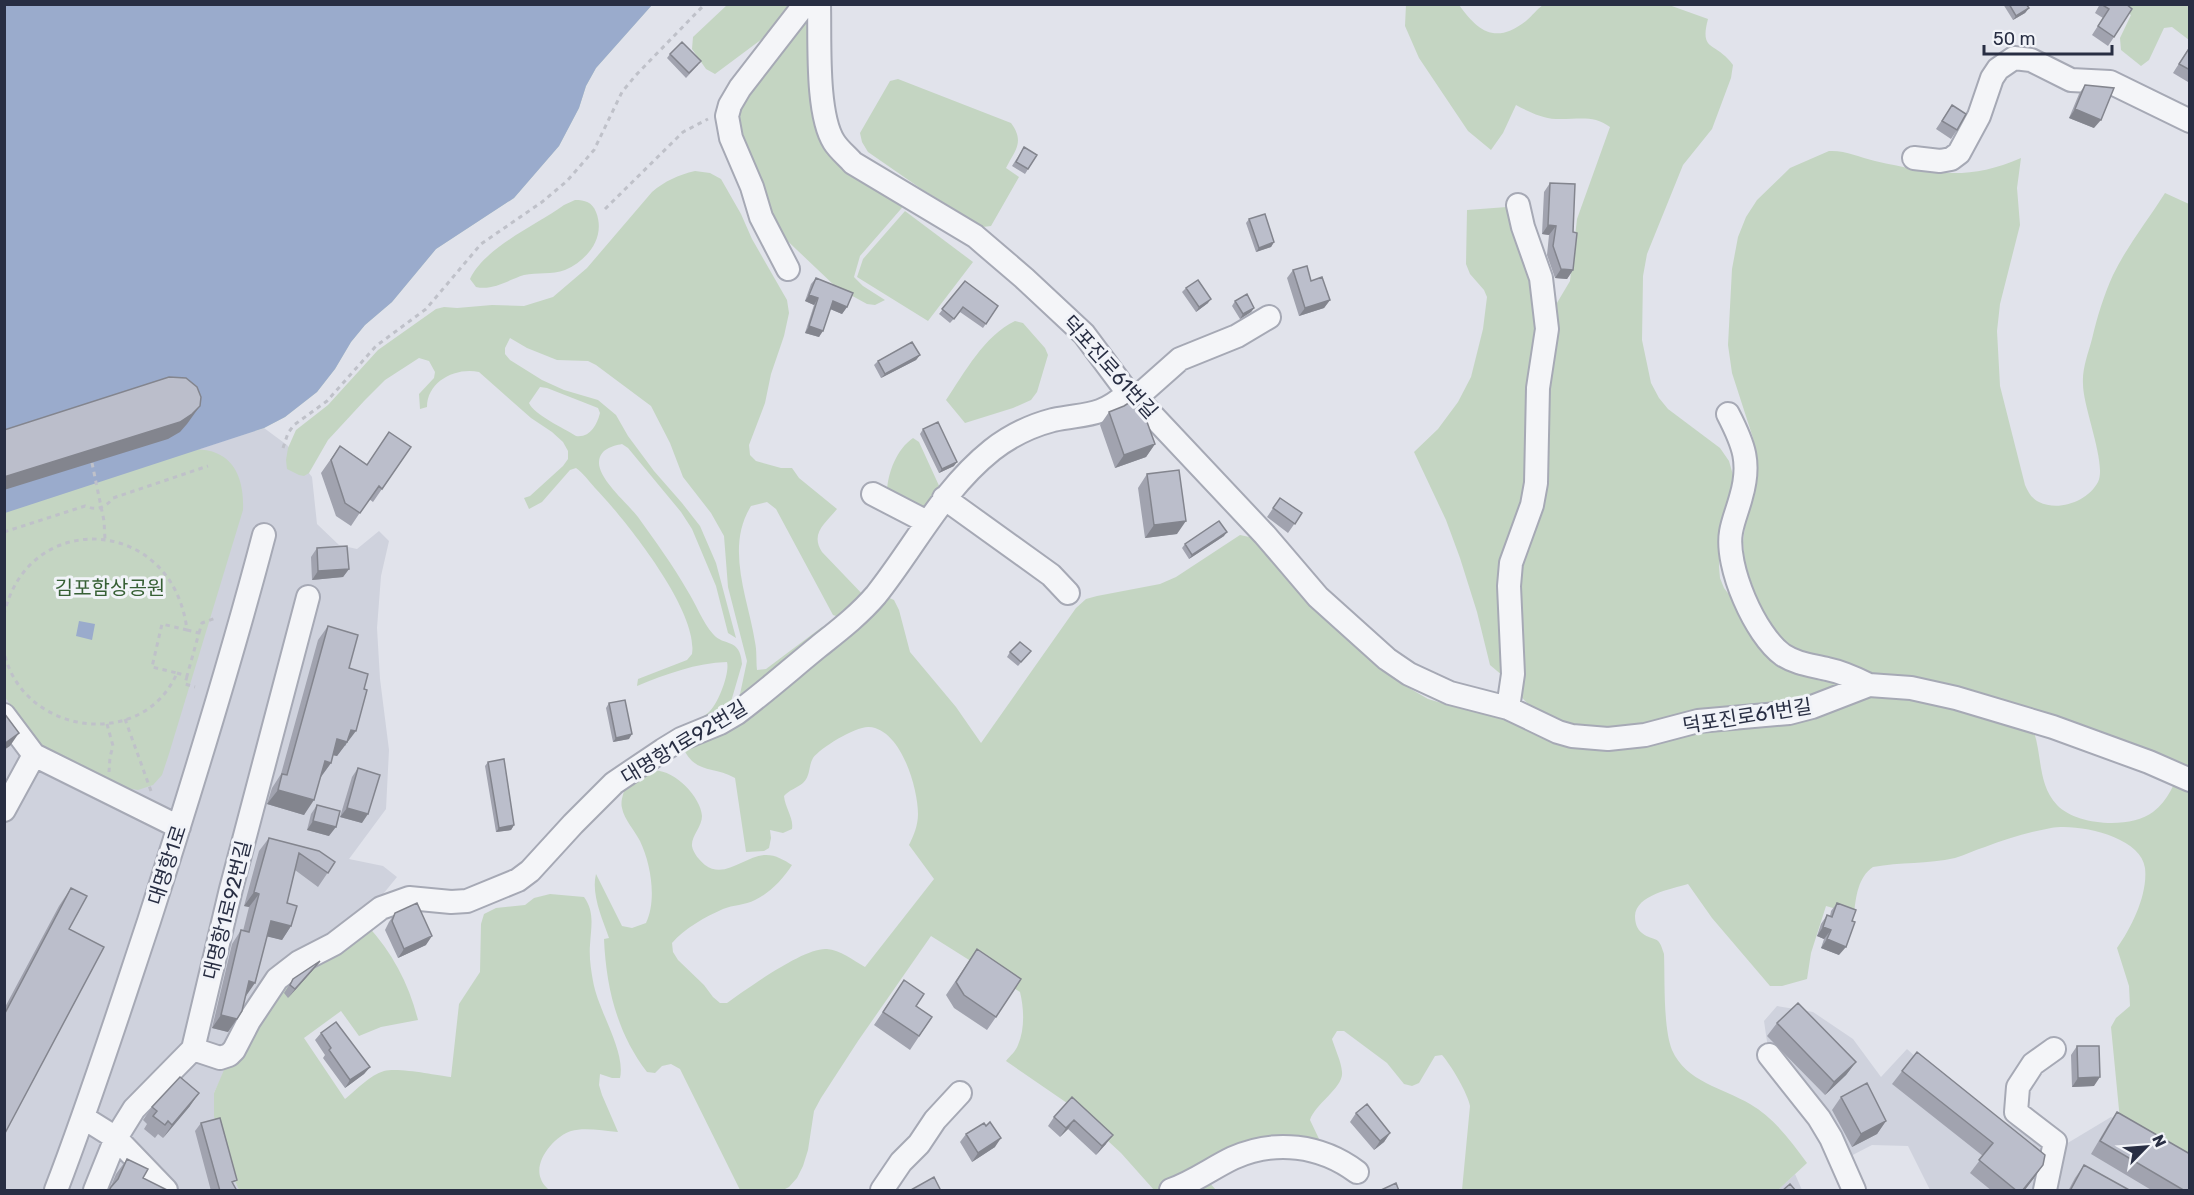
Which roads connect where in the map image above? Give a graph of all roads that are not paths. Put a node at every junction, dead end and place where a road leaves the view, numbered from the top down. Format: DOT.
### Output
graph roads {
  1 [pos="805,4"];
  2 [pos="819,4"];
  3 [pos="2190,121"];
  4 [pos="1914,158"];
  5 [pos="1518,205"];
  6 [pos="788,269"];
  7 [pos="1269,317"];
  8 [pos="1132,396"];
  9 [pos="1728,414"];
  10 [pos="873,494"];
  11 [pos="944,498"];
  12 [pos="927,522"];
  13 [pos="264,535"];
  14 [pos="1068,593"];
  15 [pos="308,597"];
  16 [pos="1869,685"];
  17 [pos="1508,708"];
  18 [pos="4,715"];
  19 [pos="34,755"];
  20 [pos="2190,780"];
  21 [pos="4,810"];
  22 [pos="179,827"];
  23 [pos="193,1049"];
  24 [pos="2054,1049"];
  25 [pos="1769,1055"];
  26 [pos="960,1093"];
  27 [pos="84,1118"];
  28 [pos="116,1138"];
  29 [pos="1357,1172"];
  30 [pos="56,1191"];
  31 [pos="95,1191"];
  32 [pos="166,1191"];
  33 [pos="882,1191"];
  34 [pos="1171,1191"];
  35 [pos="1854,1191"];
  36 [pos="2045,1191"];
  1 -- 6 [label="street"];
  2 -- 8 [label="street, 덕포진로61번길"];
  3 -- 4 [label="street"];
  5 -- 17 [label="street"];
  7 -- 8 [label="street, 대명항1로92번길"];
  8 -- 11 [label="street, 대명항1로92번길"];
  8 -- 17 [label="street, 덕포진로61번길"];
  9 -- 16 [label="street"];
  10 -- 12 [label="street"];
  11 -- 12 [label="street, 대명항1로92번길"];
  11 -- 14 [label="street"];
  12 -- 23 [label="street, 대명항1로92번길"];
  13 -- 22 [label="street, 대명항1로"];
  15 -- 23 [label="street, 대명항1로92번길"];
  16 -- 17 [label="street, 덕포진로61번길"];
  16 -- 20 [label="street, 덕포진로61번길"];
  18 -- 19 [label="street"];
  19 -- 21 [label="street"];
  19 -- 22 [label="street"];
  22 -- 27 [label="street, 대명항1로"];
  23 -- 28 [label="street"];
  24 -- 36 [label="street"];
  25 -- 35 [label="street"];
  26 -- 33 [label="street"];
  27 -- 28 [label="street"];
  27 -- 30 [label="street, 대명항1로"];
  28 -- 31 [label="street"];
  28 -- 32 [label="street"];
  29 -- 34 [label="street"];
}
